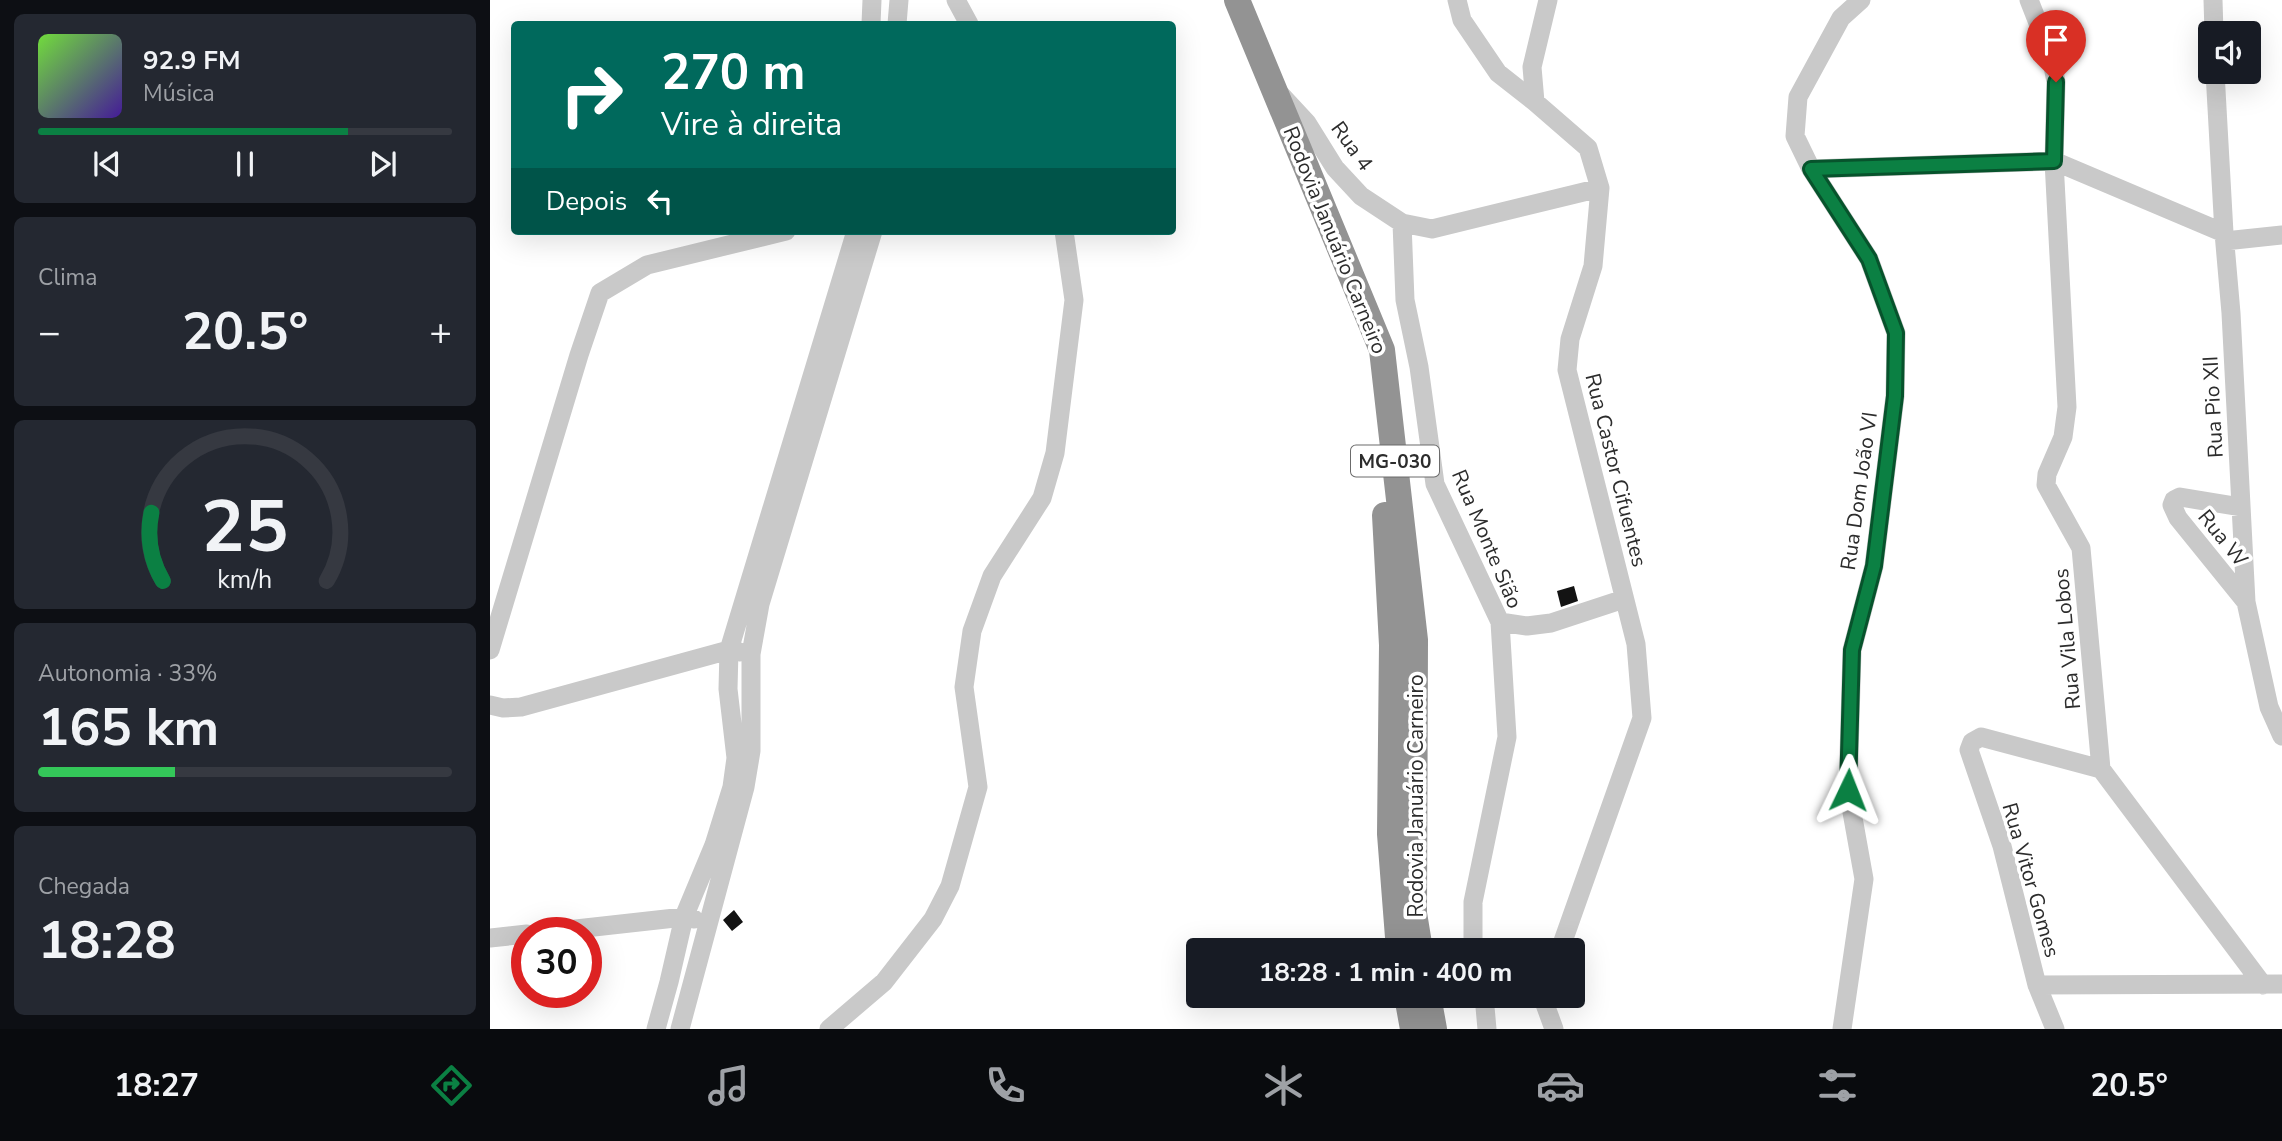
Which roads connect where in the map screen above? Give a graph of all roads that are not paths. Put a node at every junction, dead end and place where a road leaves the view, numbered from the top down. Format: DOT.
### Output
graph roads {
  1 [pos="872,0"];
  2 [pos="900,0"];
  3 [pos="956,0"];
  4 [pos="1223,0"];
  5 [pos="1237,0"];
  6 [pos="1457,0"];
  7 [pos="1548,0"];
  8 [pos="1861,0"];
  9 [pos="2029,0"];
  10 [pos="2213,0"];
  11 [pos="871,21"];
  12 [pos="897,21"];
  13 [pos="967,21"];
  14 [pos="2214,21"];
  15 [pos="2216,84"];
  16 [pos="1273,86"];
  17 [pos="1535,102"];
  18 [pos="2054,161"];
  19 [pos="1811,169"];
  20 [pos="1600,188"];
  21 [pos="1402,223"];
  22 [pos="770,235"];
  23 [pos="855,235"];
  24 [pos="872,235"];
  25 [pos="1065,235"];
  26 [pos="2282,235"];
  27 [pos="2225,237"];
  28 [pos="2241,507"];
  29 [pos="1624,599"];
  30 [pos="2246,602"];
  31 [pos="1500,622"];
  32 [pos="490,650"];
  33 [pos="729,650"];
  34 [pos="751,654"];
  35 [pos="490,705"];
  36 [pos="2282,736"];
  37 [pos="2101,769"];
  38 [pos="684,917"];
  39 [pos="709,921"];
  40 [pos="602,926"];
  41 [pos="511,936"];
  42 [pos="490,938"];
  43 [pos="1398,938"];
  44 [pos="1418,938"];
  45 [pos="1473,938"];
  46 [pos="1564,938"];
  47 [pos="2272,984"];
  48 [pos="2037,985"];
  49 [pos="1409,1008"];
  50 [pos="1430,1008"];
  51 [pos="1485,1008"];
  52 [pos="1546,1008"];
  53 [pos="656,1029"];
  54 [pos="680,1029"];
  55 [pos="829,1029"];
  56 [pos="1413,1029"];
  57 [pos="1433,1029"];
  58 [pos="1487,1029"];
  59 [pos="1554,1029"];
  60 [pos="1842,1029"];
  61 [pos="2054,1029"];
  1 -- 11 [label="street"];
  2 -- 12 [label="street"];
  3 -- 13 [label="street"];
  4 -- 43 [label="highway, Rodovia Januário Carneiro / MG-030"];
  5 -- 16 [label="highway, Rodovia Januário Carneiro / MG-030"];
  6 -- 17 [label="street, Rua Castor Cifuentes"];
  7 -- 17 [label="street"];
  8 -- 19 [label="street, Rua Dom João VI"];
  9 -- 18 [label="street, Rua Vila Lobos"];
  10 -- 14 [label="street"];
  15 -- 27 [label="street, Rua Pio XII"];
  16 -- 21 [label="street, Rua 4"];
  16 -- 44 [label="highway, Rodovia Januário Carneiro / MG-030"];
  17 -- 20 [label="street, Rua Castor Cifuentes"];
  18 -- 19 [label="street"];
  18 -- 27 [label="street"];
  18 -- 37 [label="street, Rua Vila Lobos"];
  19 -- 60 [label="street, Rua Dom João VI"];
  20 -- 21 [label="street"];
  20 -- 29 [label="street, Rua Castor Cifuentes"];
  21 -- 31 [label="street, Rua Monte Sião"];
  22 -- 32 [label="street"];
  23 -- 33 [label="street"];
  24 -- 34 [label="street"];
  25 -- 55 [label="street"];
  26 -- 27 [label="street"];
  27 -- 28 [label="street, Rua Pio XII"];
  28 -- 30 [label="street, Rua Pio XII"];
  28 -- 30 [label="street, Rua W"];
  29 -- 31 [label="street"];
  29 -- 46 [label="street, Rua Castor Cifuentes"];
  30 -- 36 [label="street, Rua Pio XII"];
  31 -- 45 [label="street, Rua Monte Sião"];
  33 -- 34 [label="street"];
  33 -- 35 [label="street"];
  33 -- 38 [label="street"];
  34 -- 39 [label="street"];
  37 -- 47 [label="street"];
  37 -- 48 [label="street, Rua Vitor Gomes"];
  38 -- 39 [label="street"];
  38 -- 40 [label="street"];
  38 -- 53 [label="street"];
  39 -- 54 [label="street"];
  41 -- 42 [label="street"];
  47 -- 48 [label="street"];
  48 -- 61 [label="street, Rua Vitor Gomes"];
  49 -- 56 [label="highway"];
  50 -- 57 [label="highway"];
  51 -- 58 [label="street"];
  52 -- 59 [label="street"];
}
